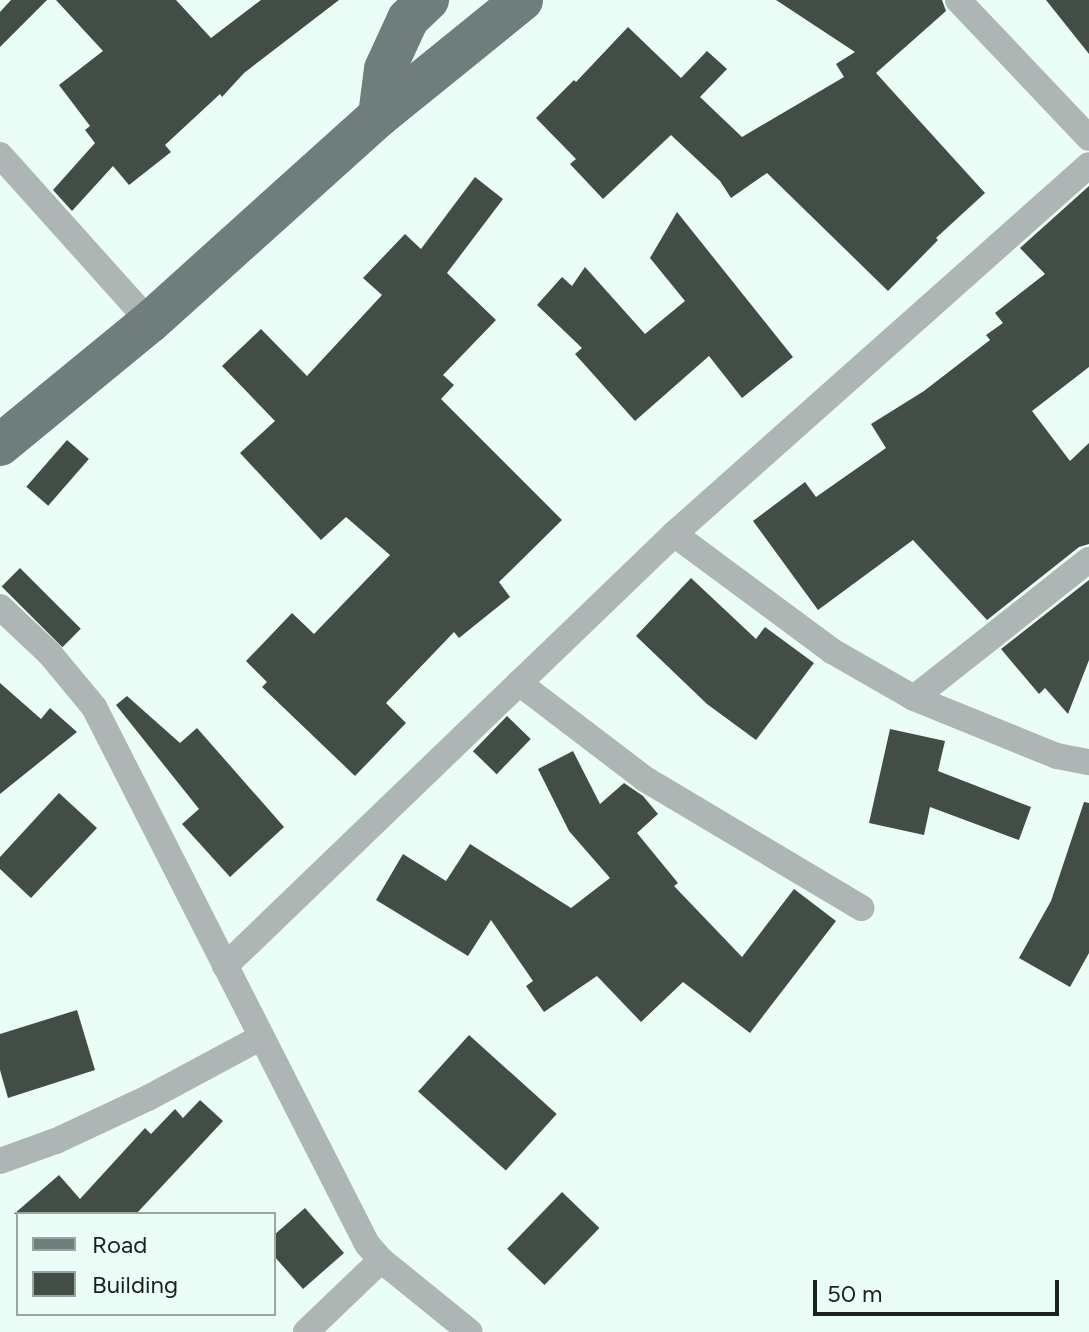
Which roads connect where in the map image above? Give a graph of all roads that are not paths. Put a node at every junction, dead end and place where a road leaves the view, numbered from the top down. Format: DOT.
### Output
graph roads {
  1 [pos="428,0"];
  2 [pos="522,0"];
  3 [pos="958,0"];
  4 [pos="379,116"];
  5 [pos="1089,138"];
  6 [pos="0,155"];
  7 [pos="1089,165"];
  8 [pos="150,322"];
  9 [pos="0,445"];
  10 [pos="674,534"];
  11 [pos="1089,560"];
  12 [pos="0,607"];
  13 [pos="519,683"];
  14 [pos="914,698"];
  15 [pos="1089,762"];
  16 [pos="861,908"];
  17 [pos="225,966"];
  18 [pos="260,1038"];
  19 [pos="0,1161"];
  20 [pos="381,1260"];
  21 [pos="306,1332"];
  22 [pos="470,1332"];
  1 -- 4 [label="main road"];
  2 -- 4 [label="main road"];
  3 -- 5 [label="street"];
  4 -- 8 [label="main road"];
  6 -- 8 [label="street"];
  7 -- 10 [label="street"];
  8 -- 9 [label="main road"];
  10 -- 13 [label="street"];
  10 -- 14 [label="street"];
  11 -- 14 [label="street"];
  12 -- 17 [label="street"];
  13 -- 16 [label="street"];
  13 -- 17 [label="street"];
  14 -- 15 [label="street"];
  17 -- 18 [label="street"];
  18 -- 19 [label="street"];
  18 -- 20 [label="street"];
  20 -- 21 [label="street"];
  20 -- 22 [label="street"];
}
